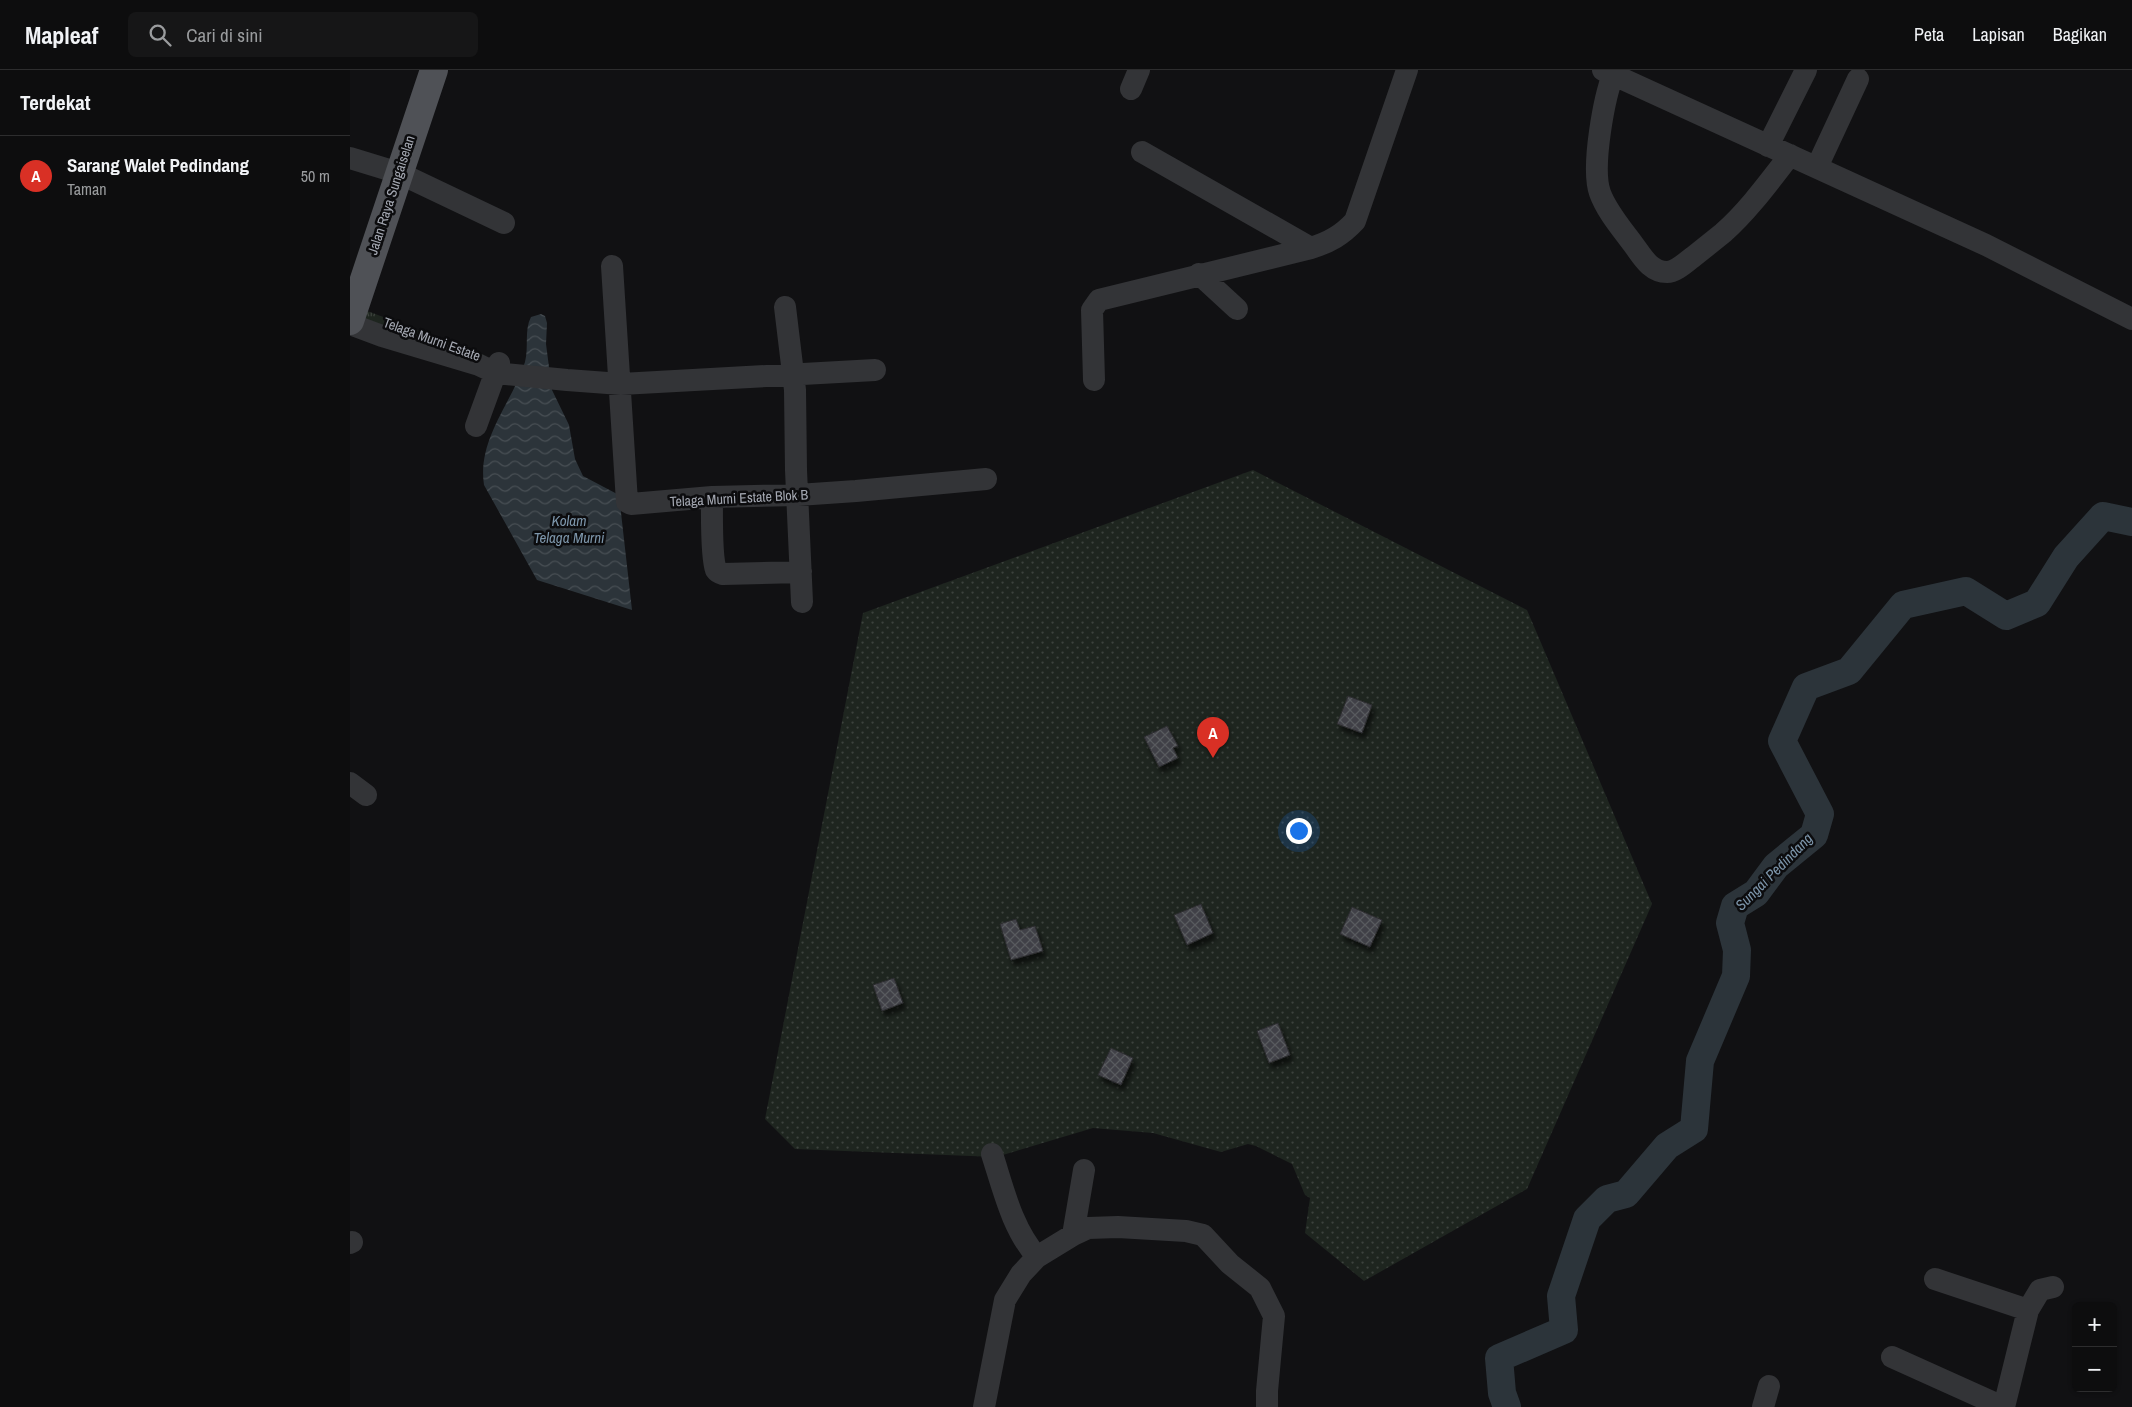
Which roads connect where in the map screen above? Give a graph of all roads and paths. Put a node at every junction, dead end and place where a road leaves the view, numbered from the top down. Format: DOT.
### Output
graph roads {
  1 [pos="434,70"];
  2 [pos="1407,70"];
  3 [pos="1806,70"];
  4 [pos="1610,72"];
  5 [pos="1858,79"];
  6 [pos="1768,146"];
  7 [pos="1142,152"];
  8 [pos="1790,156"];
  9 [pos="350,158"];
  10 [pos="1817,167"];
  11 [pos="399,173"];
  12 [pos="504,223"];
  13 [pos="1311,248"];
  14 [pos="612,266"];
  15 [pos="1199,274"];
  16 [pos="785,307"];
  17 [pos="1237,309"];
  18 [pos="352,318"];
  19 [pos="2132,319"];
  20 [pos="505,370"];
  21 [pos="875,370"];
  22 [pos="793,374"];
  23 [pos="1094,380"];
  24 [pos="620,384"];
  25 [pos="476,426"];
  26 [pos="986,479"];
  27 [pos="798,495"];
  28 [pos="712,497"];
  29 [pos="801,572"];
  30 [pos="802,602"];
  31 [pos="992,1154"];
  32 [pos="1084,1170"];
  33 [pos="1073,1235"];
  34 [pos="1037,1258"];
  35 [pos="1935,1279"];
  36 [pos="2053,1287"];
  37 [pos="2028,1310"];
  38 [pos="1892,1356"];
  39 [pos="984,1407"];
  40 [pos="1267,1407"];
  41 [pos="2004,1407"];
  1 -- 11 [label="main road, Jalan Raya Sungaiselan"];
  2 -- 13 [label="street"];
  3 -- 6 [label="street"];
  4 -- 6 [label="street"];
  4 -- 8 [label="street"];
  5 -- 10 [label="street"];
  6 -- 8 [label="street"];
  7 -- 13 [label="street"];
  8 -- 10 [label="street"];
  9 -- 11 [label="street"];
  10 -- 19 [label="street"];
  11 -- 12 [label="street"];
  11 -- 18 [label="main road, Jalan Raya Sungaiselan"];
  13 -- 15 [label="street"];
  14 -- 24 [label="street"];
  15 -- 17 [label="street"];
  15 -- 23 [label="street"];
  16 -- 22 [label="street"];
  18 -- 20 [label="street, Telaga Murni Estate"];
  20 -- 24 [label="street, Telaga Murni Estate"];
  20 -- 25 [label="street"];
  21 -- 22 [label="street, Telaga Murni Estate"];
  22 -- 24 [label="street, Telaga Murni Estate"];
  22 -- 27 [label="street"];
  24 -- 28 [label="street, Telaga Murni Estate Blok B"];
  26 -- 27 [label="street, Telaga Murni Estate Blok B"];
  27 -- 28 [label="street, Telaga Murni Estate Blok B"];
  27 -- 29 [label="street"];
  28 -- 29 [label="street"];
  29 -- 30 [label="street"];
  31 -- 34 [label="street"];
  32 -- 33 [label="street"];
  33 -- 34 [label="street"];
  33 -- 40 [label="street"];
  34 -- 39 [label="street"];
  35 -- 37 [label="street"];
  36 -- 37 [label="street"];
  37 -- 41 [label="street"];
  38 -- 41 [label="street"];
}
